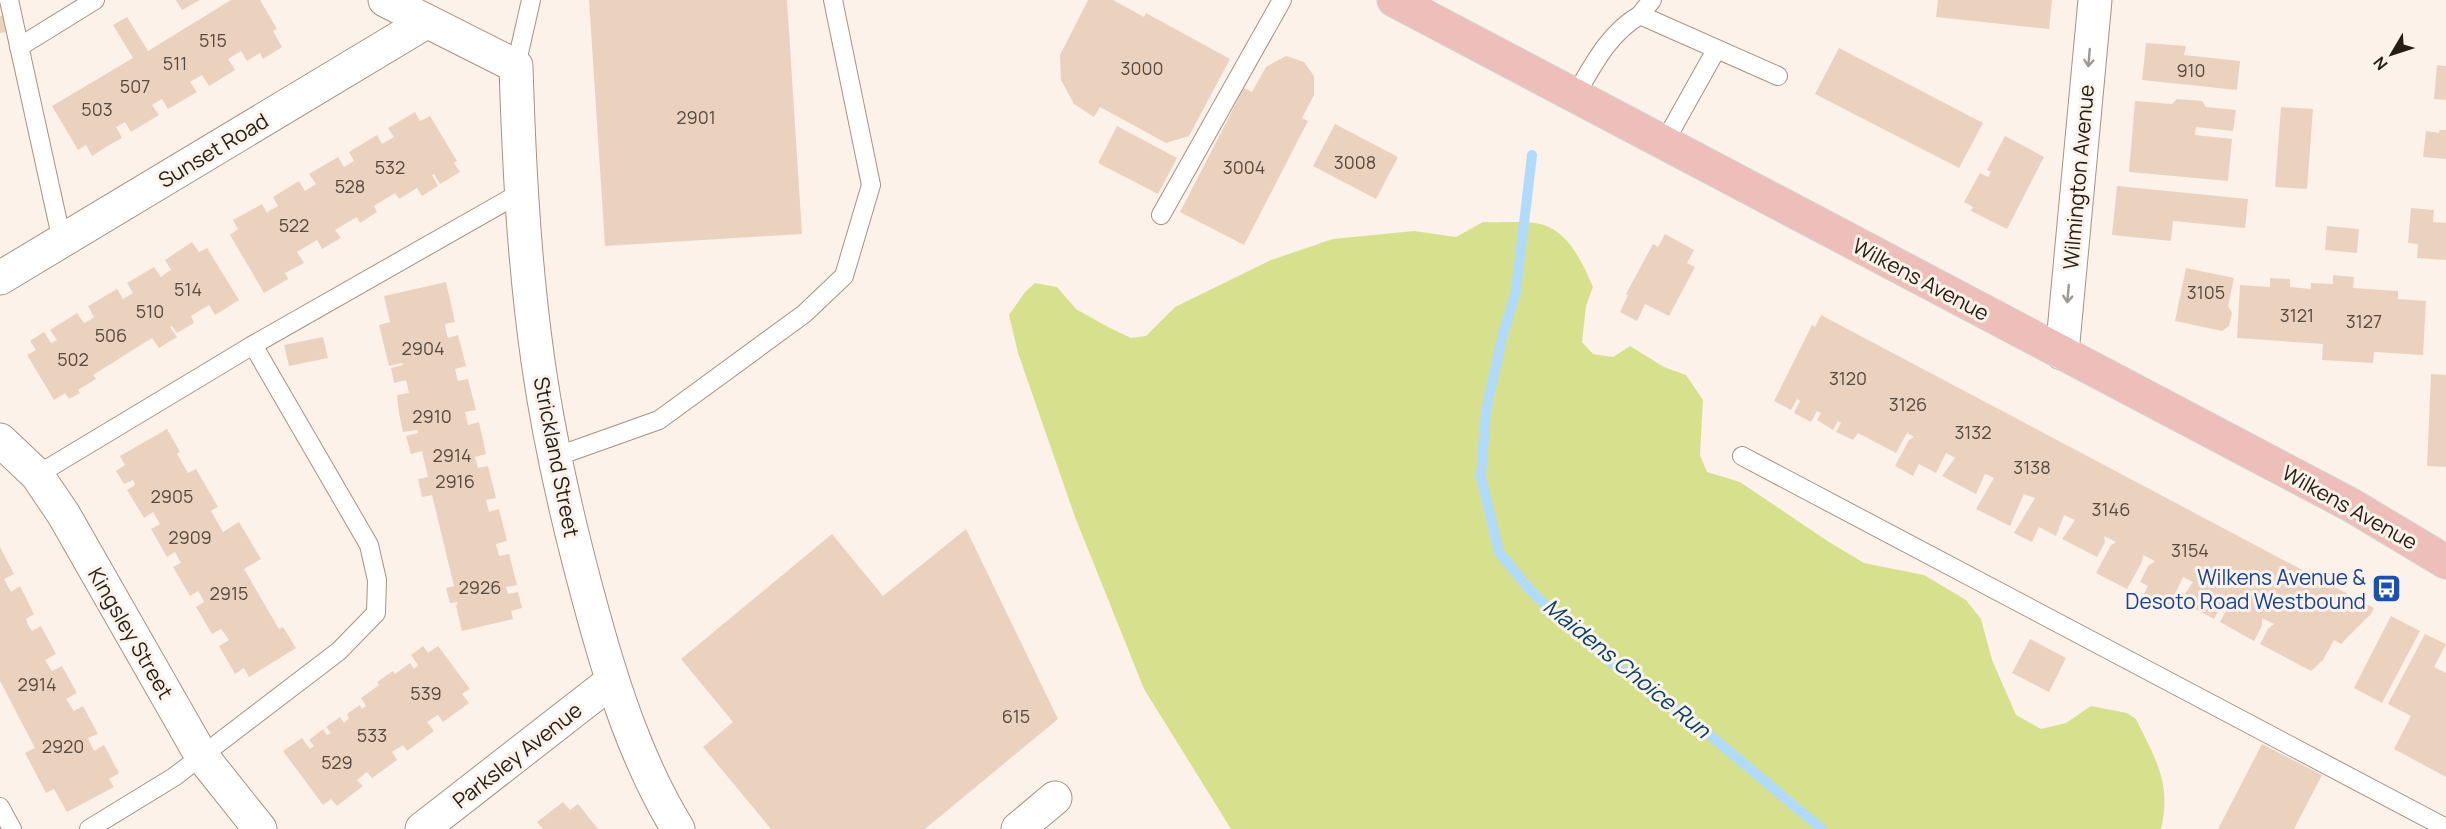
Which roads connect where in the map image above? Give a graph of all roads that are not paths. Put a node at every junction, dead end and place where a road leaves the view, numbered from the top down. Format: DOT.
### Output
graph roads {
  1 [pos="9,0"];
  2 [pos="95,0"];
  3 [pos="386,0"];
  4 [pos="531,0"];
  5 [pos="832,0"];
  6 [pos="1282,0"];
  7 [pos="1394,0"];
  8 [pos="1652,0"];
  9 [pos="2094,0"];
  10 [pos="1640,15"];
  11 [pos="426,22"];
  12 [pos="19,47"];
  13 [pos="1716,50"];
  14 [pos="516,66"];
  15 [pos="1778,76"];
  16 [pos="1575,96"];
  17 [pos="1664,143"];
  18 [pos="520,193"];
  19 [pos="1161,215"];
  20 [pos="62,241"];
  21 [pos="0,278"];
  22 [pos="253,345"];
  23 [pos="2062,353"];
  24 [pos="0,440"];
  25 [pos="1742,456"];
  26 [pos="555,457"];
  27 [pos="37,476"];
  28 [pos="2446,562"];
  29 [pos="612,681"];
  30 [pos="201,755"];
  31 [pos="1056,798"];
  32 [pos="0,807"];
  33 [pos="2446,828"];
  34 [pos="12,829"];
  35 [pos="89,829"];
  36 [pos="260,829"];
  37 [pos="422,829"];
  38 [pos="678,829"];
  39 [pos="1018,829"];
  1 -- 12 [label="lane"];
  2 -- 12 [label="lane"];
  3 -- 11 [label="street"];
  4 -- 14 [label="lane"];
  5 -- 26 [label="lane"];
  6 -- 19 [label="lane"];
  7 -- 16 [label="main road, Wilkens Avenue"];
  8 -- 10 [label="lane"];
  9 -- 23 [label="street, Wilmington Avenue, one-way"];
  10 -- 13 [label="lane"];
  10 -- 16 [label="lane"];
  11 -- 14 [label="street"];
  11 -- 20 [label="street, Sunset Road"];
  12 -- 20 [label="lane"];
  13 -- 15 [label="lane"];
  13 -- 17 [label="lane"];
  14 -- 18 [label="street, Strickland Street"];
  16 -- 17 [label="main road, Wilkens Avenue"];
  17 -- 23 [label="main road, Wilkens Avenue"];
  18 -- 22 [label="lane"];
  18 -- 26 [label="street, Strickland Street"];
  20 -- 21 [label="street, Sunset Road"];
  22 -- 27 [label="lane"];
  22 -- 30 [label="lane"];
  23 -- 28 [label="main road, Wilkens Avenue"];
  24 -- 27 [label="street, Kingsley Street"];
  25 -- 33 [label="lane"];
  26 -- 29 [label="street, Strickland Street"];
  27 -- 30 [label="street, Kingsley Street"];
  29 -- 37 [label="street, Parksley Avenue"];
  29 -- 38 [label="street, Strickland Street"];
  30 -- 35 [label="lane"];
  30 -- 36 [label="street, Kingsley Street"];
  31 -- 39 [label="street"];
  32 -- 34 [label="lane"];
}
